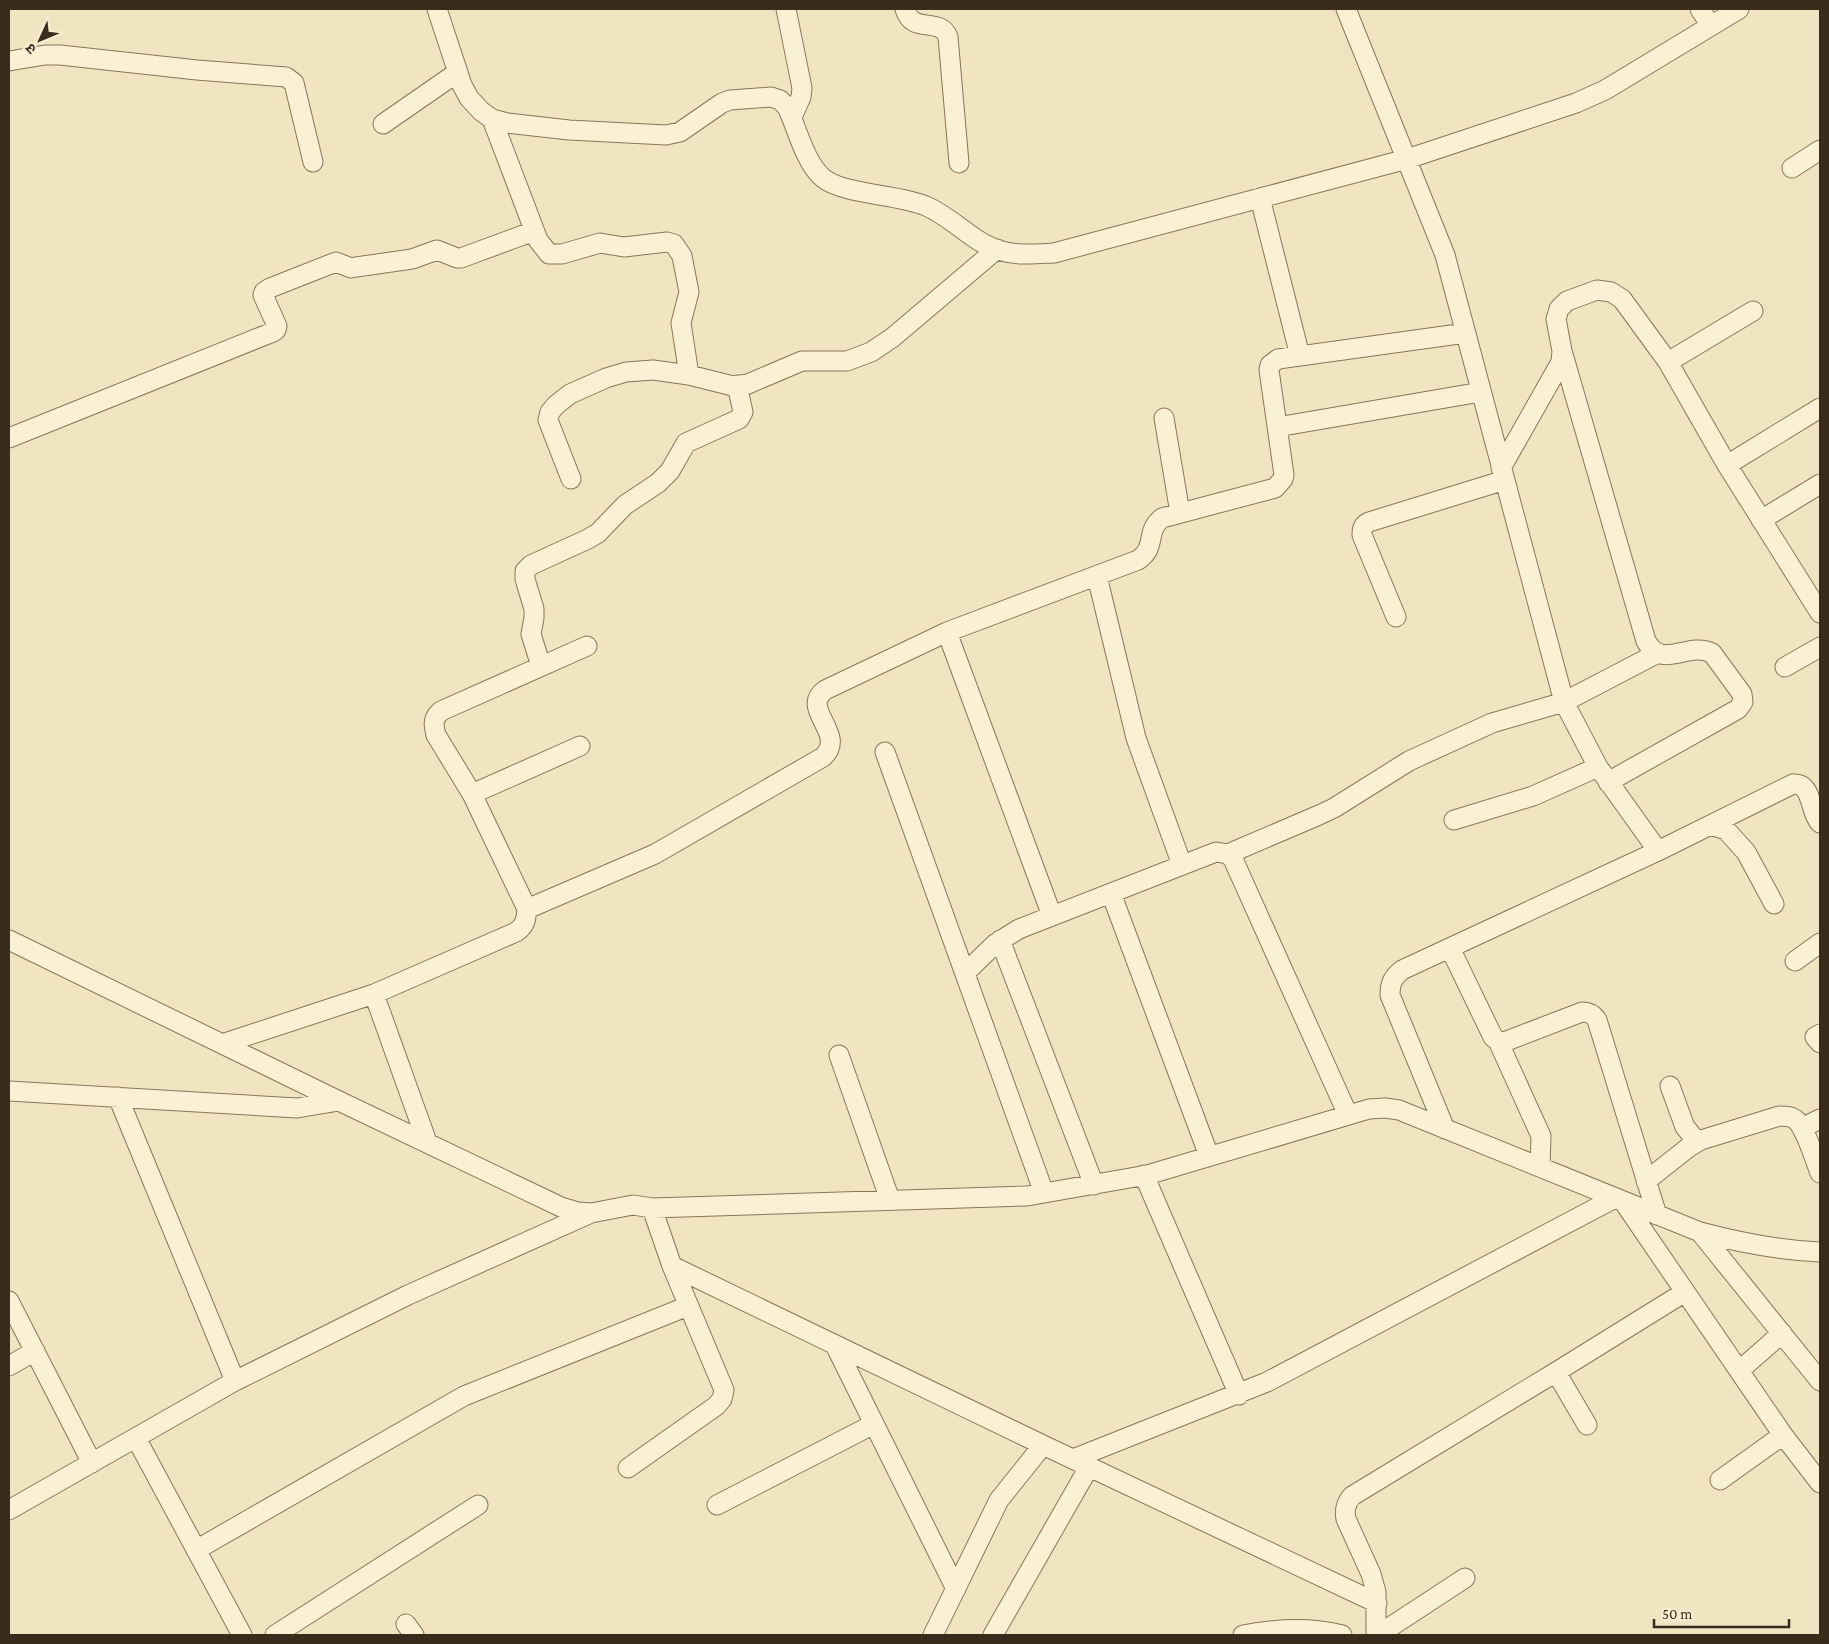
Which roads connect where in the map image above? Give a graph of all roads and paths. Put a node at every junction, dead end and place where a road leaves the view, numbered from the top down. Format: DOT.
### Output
graph roads {
  1 [pos="437,9"];
  2 [pos="786,9"];
  3 [pos="905,9"];
  4 [pos="1346,9"];
  5 [pos="1700,9"];
  6 [pos="1739,9"];
  7 [pos="1711,26"];
  8 [pos="9,61"];
  9 [pos="458,72"];
  10 [pos="792,117"];
  11 [pos="492,119"];
  12 [pos="383,124"];
  13 [pos="1820,150"];
  14 [pos="1407,159"];
  15 [pos="313,162"];
  16 [pos="959,163"];
  17 [pos="1792,168"];
  18 [pos="1260,198"];
  19 [pos="534,231"];
  20 [pos="997,250"];
  21 [pos="1753,311"];
  22 [pos="1466,333"];
  23 [pos="1562,351"];
  24 [pos="1300,356"];
  25 [pos="1668,362"];
  26 [pos="690,375"];
  27 [pos="737,385"];
  28 [pos="1481,392"];
  29 [pos="1820,408"];
  30 [pos="1164,418"];
  31 [pos="1277,427"];
  32 [pos="9,438"];
  33 [pos="1727,465"];
  34 [pos="1503,474"];
  35 [pos="571,479"];
  36 [pos="1820,484"];
  37 [pos="1180,513"];
  38 [pos="1761,520"];
  39 [pos="1097,576"];
  40 [pos="1820,613"];
  41 [pos="1396,617"];
  42 [pos="947,632"];
  43 [pos="587,646"];
  44 [pos="1820,647"];
  45 [pos="1656,654"];
  46 [pos="541,666"];
  47 [pos="1785,667"];
  48 [pos="1564,702"];
  49 [pos="580,746"];
  50 [pos="885,752"];
  51 [pos="1603,774"];
  52 [pos="472,794"];
  53 [pos="1454,820"];
  54 [pos="1820,823"];
  55 [pos="1711,825"];
  56 [pos="1658,852"];
  57 [pos="1228,854"];
  58 [pos="1182,865"];
  59 [pos="1111,893"];
  60 [pos="1774,904"];
  61 [pos="527,909"];
  62 [pos="1052,916"];
  63 [pos="9,940"];
  64 [pos="1000,940"];
  65 [pos="1820,943"];
  66 [pos="1450,948"];
  67 [pos="1795,961"];
  68 [pos="965,973"];
  69 [pos="374,994"];
  70 [pos="1820,1034"];
  71 [pos="1498,1041"];
  72 [pos="1820,1042"];
  73 [pos="222,1044"];
  74 [pos="839,1055"];
  75 [pos="1670,1086"];
  76 [pos="9,1091"];
  77 [pos="118,1097"];
  78 [pos="339,1101"];
  79 [pos="1348,1115"];
  80 [pos="1820,1119"];
  81 [pos="1802,1128"];
  82 [pos="1445,1129"];
  83 [pos="1701,1140"];
  84 [pos="426,1142"];
  85 [pos="1209,1156"];
  86 [pos="1540,1167"];
  87 [pos="1820,1173"];
  88 [pos="1144,1175"];
  89 [pos="1646,1180"];
  90 [pos="1094,1185"];
  91 [pos="1044,1193"];
  92 [pos="1619,1199"];
  93 [pos="890,1200"];
  94 [pos="652,1208"];
  95 [pos="591,1213"];
  96 [pos="1656,1215"];
  97 [pos="1700,1232"];
  98 [pos="1820,1252"];
  99 [pos="672,1266"];
  100 [pos="1685,1292"];
  101 [pos="9,1301"];
  102 [pos="688,1306"];
  103 [pos="1782,1334"];
  104 [pos="835,1345"];
  105 [pos="35,1351"];
  106 [pos="9,1366"];
  107 [pos="1739,1371"];
  108 [pos="1556,1372"];
  109 [pos="235,1381"];
  110 [pos="1820,1381"];
  111 [pos="1238,1395"];
  112 [pos="874,1424"];
  113 [pos="1587,1425"];
  114 [pos="1783,1435"];
  115 [pos="136,1438"];
  116 [pos="1043,1445"];
  117 [pos="92,1463"];
  118 [pos="1081,1463"];
  119 [pos="628,1468"];
  120 [pos="1720,1480"];
  121 [pos="1820,1482"];
  122 [pos="478,1505"];
  123 [pos="717,1505"];
  124 [pos="9,1510"];
  125 [pos="196,1550"];
  126 [pos="1465,1578"];
  127 [pos="956,1588"];
  128 [pos="1377,1603"];
  129 [pos="242,1635"];
  130 [pos="275,1635"];
  131 [pos="933,1635"];
  132 [pos="993,1635"];
  133 [pos="1243,1635"];
  134 [pos="1342,1635"];
  135 [pos="1377,1635"];
  1 -- 9 [label="street"];
  2 -- 10 [label="street"];
  3 -- 16 [label="street"];
  4 -- 14 [label="street"];
  5 -- 7 [label="street"];
  6 -- 7 [label="street"];
  7 -- 14 [label="street"];
  8 -- 15 [label="street"];
  9 -- 11 [label="street"];
  9 -- 12 [label="street"];
  10 -- 11 [label="street"];
  10 -- 20 [label="street"];
  11 -- 19 [label="street"];
  13 -- 17 [label="street"];
  14 -- 18 [label="street"];
  14 -- 22 [label="street"];
  18 -- 20 [label="street"];
  18 -- 24 [label="street"];
  19 -- 26 [label="street"];
  19 -- 32 [label="street"];
  20 -- 27 [label="street"];
  21 -- 25 [label="street"];
  22 -- 24 [label="street"];
  22 -- 28 [label="street"];
  23 -- 25 [label="street"];
  23 -- 34 [label="street"];
  23 -- 45 [label="street"];
  24 -- 31 [label="street"];
  25 -- 33 [label="street"];
  26 -- 27 [label="street"];
  26 -- 35 [label="street"];
  27 -- 46 [label="street"];
  28 -- 31 [label="street"];
  28 -- 34 [label="street"];
  29 -- 33 [label="street"];
  30 -- 37 [label="street"];
  31 -- 37 [label="street"];
  33 -- 38 [label="street"];
  34 -- 41 [label="street"];
  34 -- 48 [label="street"];
  36 -- 38 [label="street"];
  37 -- 39 [label="street"];
  38 -- 40 [label="street"];
  39 -- 42 [label="street"];
  39 -- 58 [label="street"];
  42 -- 61 [label="street"];
  42 -- 62 [label="street"];
  43 -- 46 [label="street"];
  44 -- 47 [label="street"];
  45 -- 48 [label="street"];
  45 -- 51 [label="street"];
  46 -- 52 [label="street"];
  48 -- 51 [label="street"];
  48 -- 57 [label="street"];
  49 -- 52 [label="street"];
  50 -- 68 [label="street"];
  51 -- 53 [label="street"];
  51 -- 56 [label="street"];
  52 -- 61 [label="street"];
  54 -- 55 [label="street"];
  55 -- 56 [label="street"];
  55 -- 60 [label="street"];
  56 -- 66 [label="street"];
  57 -- 58 [label="street"];
  57 -- 79 [label="street"];
  58 -- 59 [label="street"];
  59 -- 62 [label="street"];
  59 -- 85 [label="street"];
  61 -- 69 [label="street"];
  62 -- 64 [label="street"];
  63 -- 73 [label="street"];
  64 -- 68 [label="street"];
  64 -- 90 [label="street"];
  65 -- 67 [label="street"];
  66 -- 71 [label="street"];
  66 -- 82 [label="street"];
  68 -- 91 [label="street"];
  69 -- 73 [label="street"];
  69 -- 84 [label="street"];
  70 -- 72 [label="street"];
  71 -- 86 [label="street"];
  71 -- 89 [label="street"];
  73 -- 78 [label="street"];
  74 -- 93 [label="street"];
  75 -- 83 [label="street"];
  76 -- 77 [label="street"];
  77 -- 78 [label="street"];
  77 -- 109 [label="street"];
  78 -- 84 [label="street"];
  79 -- 82 [label="street"];
  79 -- 85 [label="street"];
  80 -- 81 [label="street"];
  81 -- 83 [label="street"];
  81 -- 87 [label="street"];
  82 -- 86 [label="street"];
  83 -- 89 [label="street"];
  84 -- 95 [label="street"];
  85 -- 88 [label="street"];
  86 -- 92 [label="street"];
  88 -- 90 [label="street"];
  88 -- 111 [label="street"];
  89 -- 96 [label="street"];
  90 -- 91 [label="street"];
  91 -- 93 [label="street"];
  92 -- 96 [label="street"];
  92 -- 100 [label="street"];
  92 -- 111 [label="street"];
  93 -- 94 [label="street"];
  94 -- 95 [label="street"];
  94 -- 99 [label="street"];
  95 -- 109 [label="street"];
  96 -- 97 [label="street"];
  97 -- 98 [label="street"];
  97 -- 103 [label="street"];
  99 -- 102 [label="street"];
  99 -- 104 [label="street"];
  100 -- 107 [label="street"];
  100 -- 108 [label="street"];
  101 -- 105 [label="street"];
  102 -- 119 [label="street"];
  102 -- 125 [label="street"];
  103 -- 107 [label="street"];
  103 -- 110 [label="street"];
  104 -- 112 [label="street"];
  104 -- 116 [label="street"];
  105 -- 106 [label="street"];
  105 -- 117 [label="street"];
  107 -- 114 [label="street"];
  108 -- 113 [label="street"];
  108 -- 128 [label="street"];
  109 -- 115 [label="street"];
  111 -- 118 [label="street"];
  112 -- 123 [label="street"];
  112 -- 127 [label="street"];
  114 -- 120 [label="street"];
  114 -- 121 [label="street"];
  115 -- 117 [label="street"];
  115 -- 125 [label="street"];
  116 -- 118 [label="street"];
  116 -- 127 [label="street"];
  117 -- 124 [label="street"];
  118 -- 128 [label="street"];
  118 -- 132 [label="street"];
  122 -- 130 [label="street"];
  125 -- 129 [label="street"];
  126 -- 135 [label="street"];
  127 -- 131 [label="street"];
  128 -- 135 [label="street"];
  133 -- 134 [label="street"];
}
